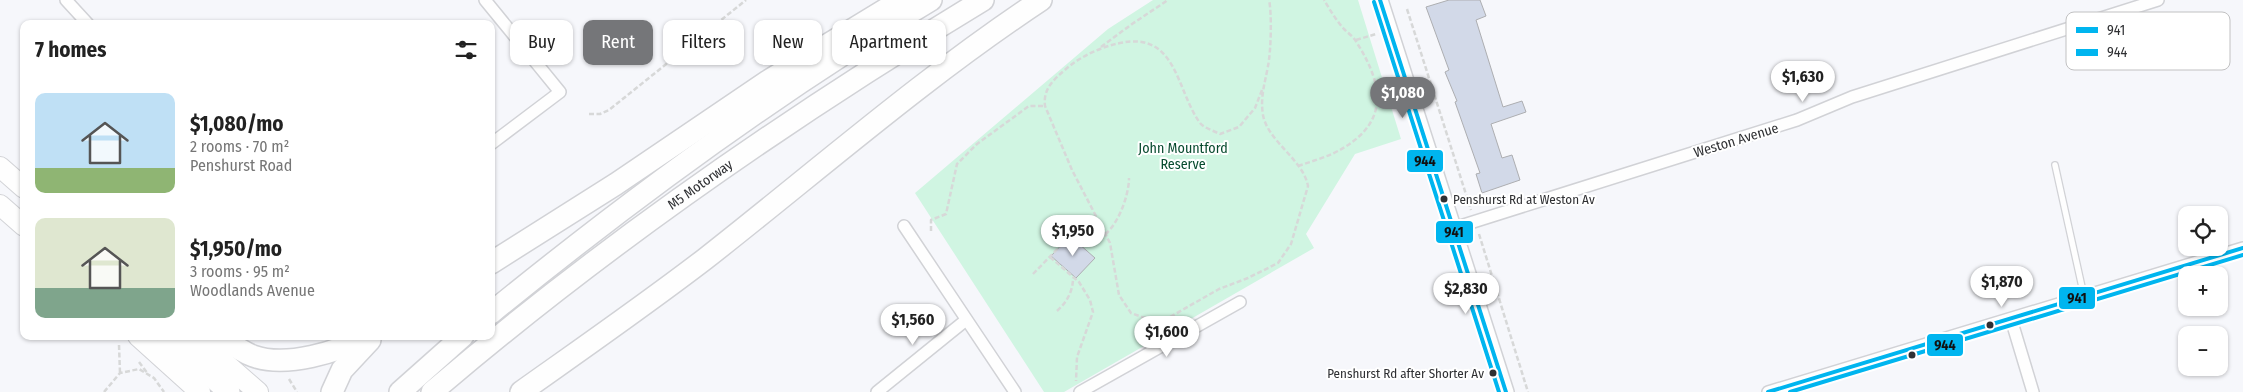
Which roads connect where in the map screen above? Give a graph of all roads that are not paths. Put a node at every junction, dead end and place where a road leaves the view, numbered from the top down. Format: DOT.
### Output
graph roads {
  1 [pos="66,0"];
  2 [pos="485,0"];
  3 [pos="901,0"];
  4 [pos="931,0"];
  5 [pos="983,0"];
  6 [pos="1041,0"];
  7 [pos="1380,0"];
  8 [pos="2158,0"];
  9 [pos="2120,12"];
  10 [pos="84,20"];
  11 [pos="2066,29"];
  12 [pos="495,141"];
  13 [pos="2055,165"];
  14 [pos="0,167"];
  15 [pos="20,184"];
  16 [pos="2,213"];
  17 [pos="20,224"];
  18 [pos="904,226"];
  19 [pos="1454,228"];
  20 [pos="2243,248"];
  21 [pos="495,260"];
  22 [pos="2084,296"];
  23 [pos="1240,302"];
  24 [pos="495,310"];
  25 [pos="630,316"];
  26 [pos="2011,319"];
  27 [pos="966,320"];
  28 [pos="142,340"];
  29 [pos="170,340"];
  30 [pos="199,340"];
  31 [pos="226,340"];
  32 [pos="358,340"];
  33 [pos="370,340"];
  34 [pos="458,340"];
  35 [pos="1079,388"];
  36 [pos="200,392"];
  37 [pos="229,392"];
  38 [pos="258,392"];
  39 [pos="332,392"];
  40 [pos="400,392"];
  41 [pos="432,392"];
  42 [pos="521,392"];
  43 [pos="537,392"];
  44 [pos="878,392"];
  45 [pos="1015,392"];
  46 [pos="1506,392"];
  47 [pos="1768,392"];
  48 [pos="2033,392"];
  1 -- 10 [label="street"];
  2 -- 12 [label="street"];
  3 -- 21 [label="highway"];
  4 -- 24 [label="highway, M5 Motorway"];
  5 -- 41 [label="highway, M5 Motorway"];
  6 -- 25 [label="highway"];
  7 -- 19 [label="street"];
  8 -- 9 [label="street, Weston Avenue"];
  11 -- 19 [label="street, Weston Avenue"];
  13 -- 22 [label="lane"];
  14 -- 15 [label="highway"];
  16 -- 17 [label="highway"];
  18 -- 27 [label="street"];
  19 -- 46 [label="street"];
  20 -- 22 [label="street"];
  22 -- 26 [label="street"];
  23 -- 35 [label="street"];
  25 -- 42 [label="highway"];
  25 -- 43 [label="highway"];
  26 -- 47 [label="street"];
  26 -- 48 [label="street"];
  27 -- 44 [label="street"];
  27 -- 45 [label="street"];
  28 -- 36 [label="highway"];
  29 -- 37 [label="highway"];
  30 -- 38 [label="highway"];
  31 -- 32 [label="highway"];
  33 -- 39 [label="highway"];
  34 -- 40 [label="highway"];
}
